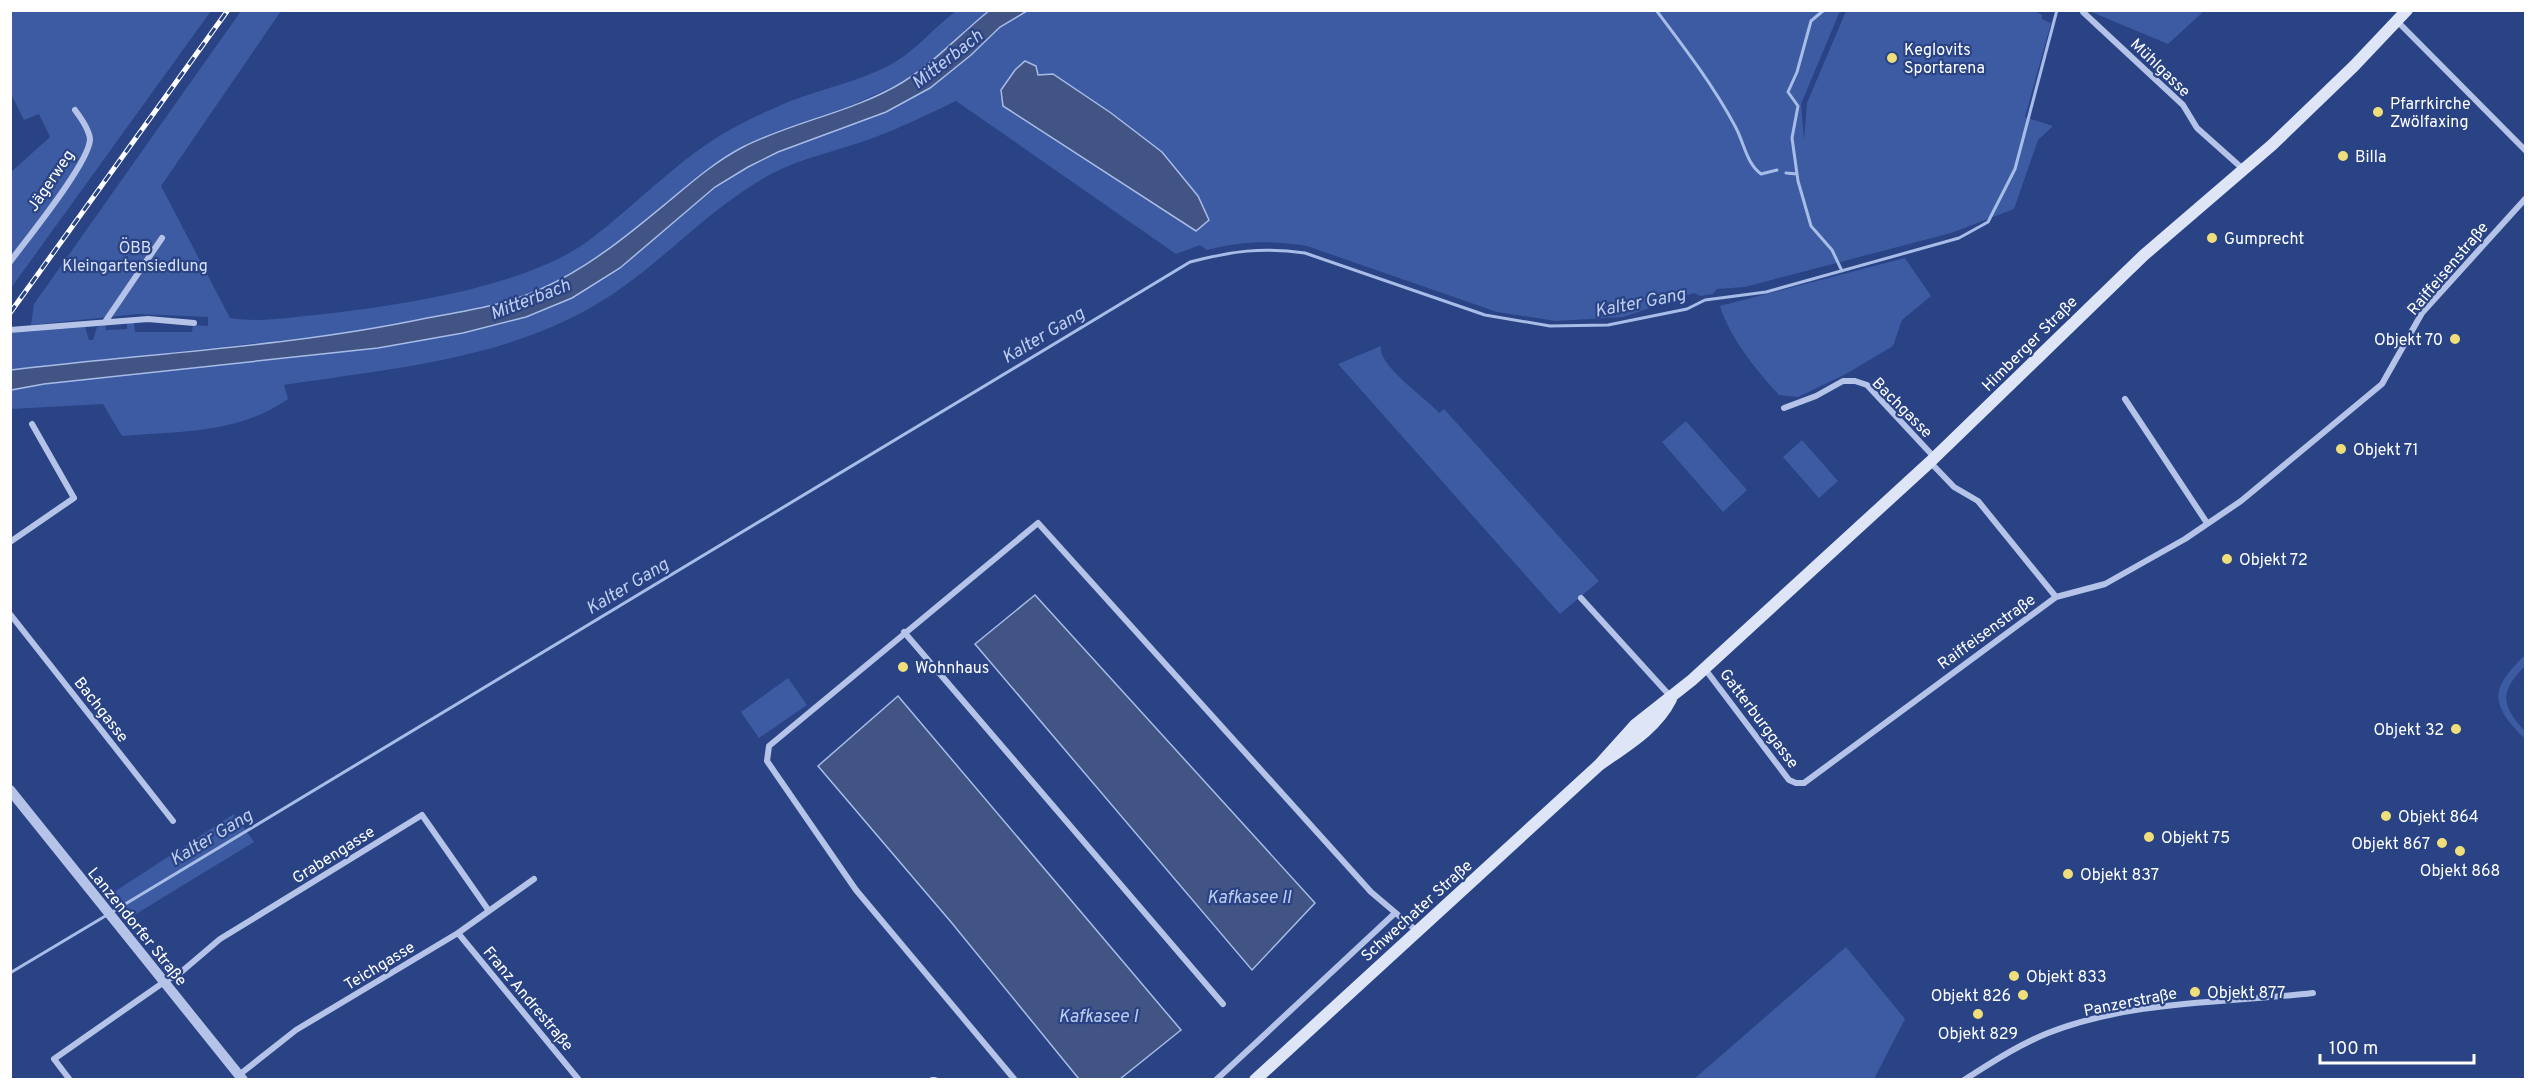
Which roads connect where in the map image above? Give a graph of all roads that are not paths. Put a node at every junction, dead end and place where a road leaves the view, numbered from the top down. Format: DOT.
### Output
graph roads {
  1 [pos="2408,10"];
  2 [pos="2083,12"];
  3 [pos="2398,22"];
  4 [pos="75,110"];
  5 [pos="2526,151"];
  6 [pos="2243,170"];
  7 [pos="2526,198"];
  8 [pos="162,238"];
  9 [pos="10,261"];
  10 [pos="105,322"];
  11 [pos="194,323"];
  12 [pos="10,330"];
  13 [pos="2125,399"];
  14 [pos="1784,408"];
  15 [pos="32,424"];
  16 [pos="1932,460"];
  17 [pos="2207,523"];
  18 [pos="10,542"];
  19 [pos="2056,597"];
  20 [pos="1581,598"];
  21 [pos="10,614"];
  22 [pos="904,632"];
  23 [pos="1704,668"];
  24 [pos="1671,698"];
  25 [pos="1796,783"];
  26 [pos="10,790"];
  27 [pos="172,821"];
  28 [pos="534,879"];
  29 [pos="489,911"];
  30 [pos="1395,914"];
  31 [pos="1417,931"];
  32 [pos="458,933"];
  33 [pos="164,981"];
  34 [pos="2313,993"];
  35 [pos="1222,1004"];
  36 [pos="241,1077"];
  37 [pos="70,1080"];
  38 [pos="579,1080"];
  39 [pos="1015,1080"];
  40 [pos="1216,1080"];
  41 [pos="1256,1080"];
  42 [pos="1964,1080"];
  1 -- 3 [label="main road, Himberger Straße"];
  2 -- 6 [label="street, Mühlgasse"];
  3 -- 5 [label="street"];
  3 -- 6 [label="main road, Himberger Straße"];
  4 -- 9 [label="street, Jägerweg"];
  6 -- 16 [label="main road, Himberger Straße"];
  7 -- 17 [label="street, Raiffeisenstraße"];
  8 -- 10 [label="street"];
  10 -- 11 [label="street"];
  10 -- 12 [label="street"];
  13 -- 17 [label="street"];
  14 -- 16 [label="street, Bachgasse"];
  15 -- 18 [label="street"];
  16 -- 19 [label="street, Bachgasse"];
  16 -- 23 [label="main road, Himberger Straße"];
  17 -- 19 [label="street, Raiffeisenstraße"];
  19 -- 25 [label="street, Raiffeisenstraße"];
  20 -- 24 [label="street"];
  21 -- 27 [label="street, Bachgasse"];
  22 -- 30 [label="street"];
  22 -- 35 [label="street"];
  22 -- 39 [label="street"];
  23 -- 24 [label="main road, Himberger Straße"];
  23 -- 25 [label="street, Gatterburggasse"];
  24 -- 31 [label="main road, Schwechater Straße"];
  26 -- 33 [label="street, Lanzendorfer Straße"];
  28 -- 29 [label="street, Teichgasse"];
  29 -- 32 [label="street, Teichgasse"];
  29 -- 33 [label="street, Grabengasse"];
  30 -- 31 [label="street"];
  30 -- 40 [label="street"];
  31 -- 41 [label="main road, Schwechater Straße"];
  32 -- 36 [label="street, Teichgasse"];
  32 -- 38 [label="street, Franz Andrestraße"];
  33 -- 36 [label="street, Lanzendorfer Straße"];
  33 -- 37 [label="street"];
  34 -- 42 [label="street, Panzerstraße"];
}
